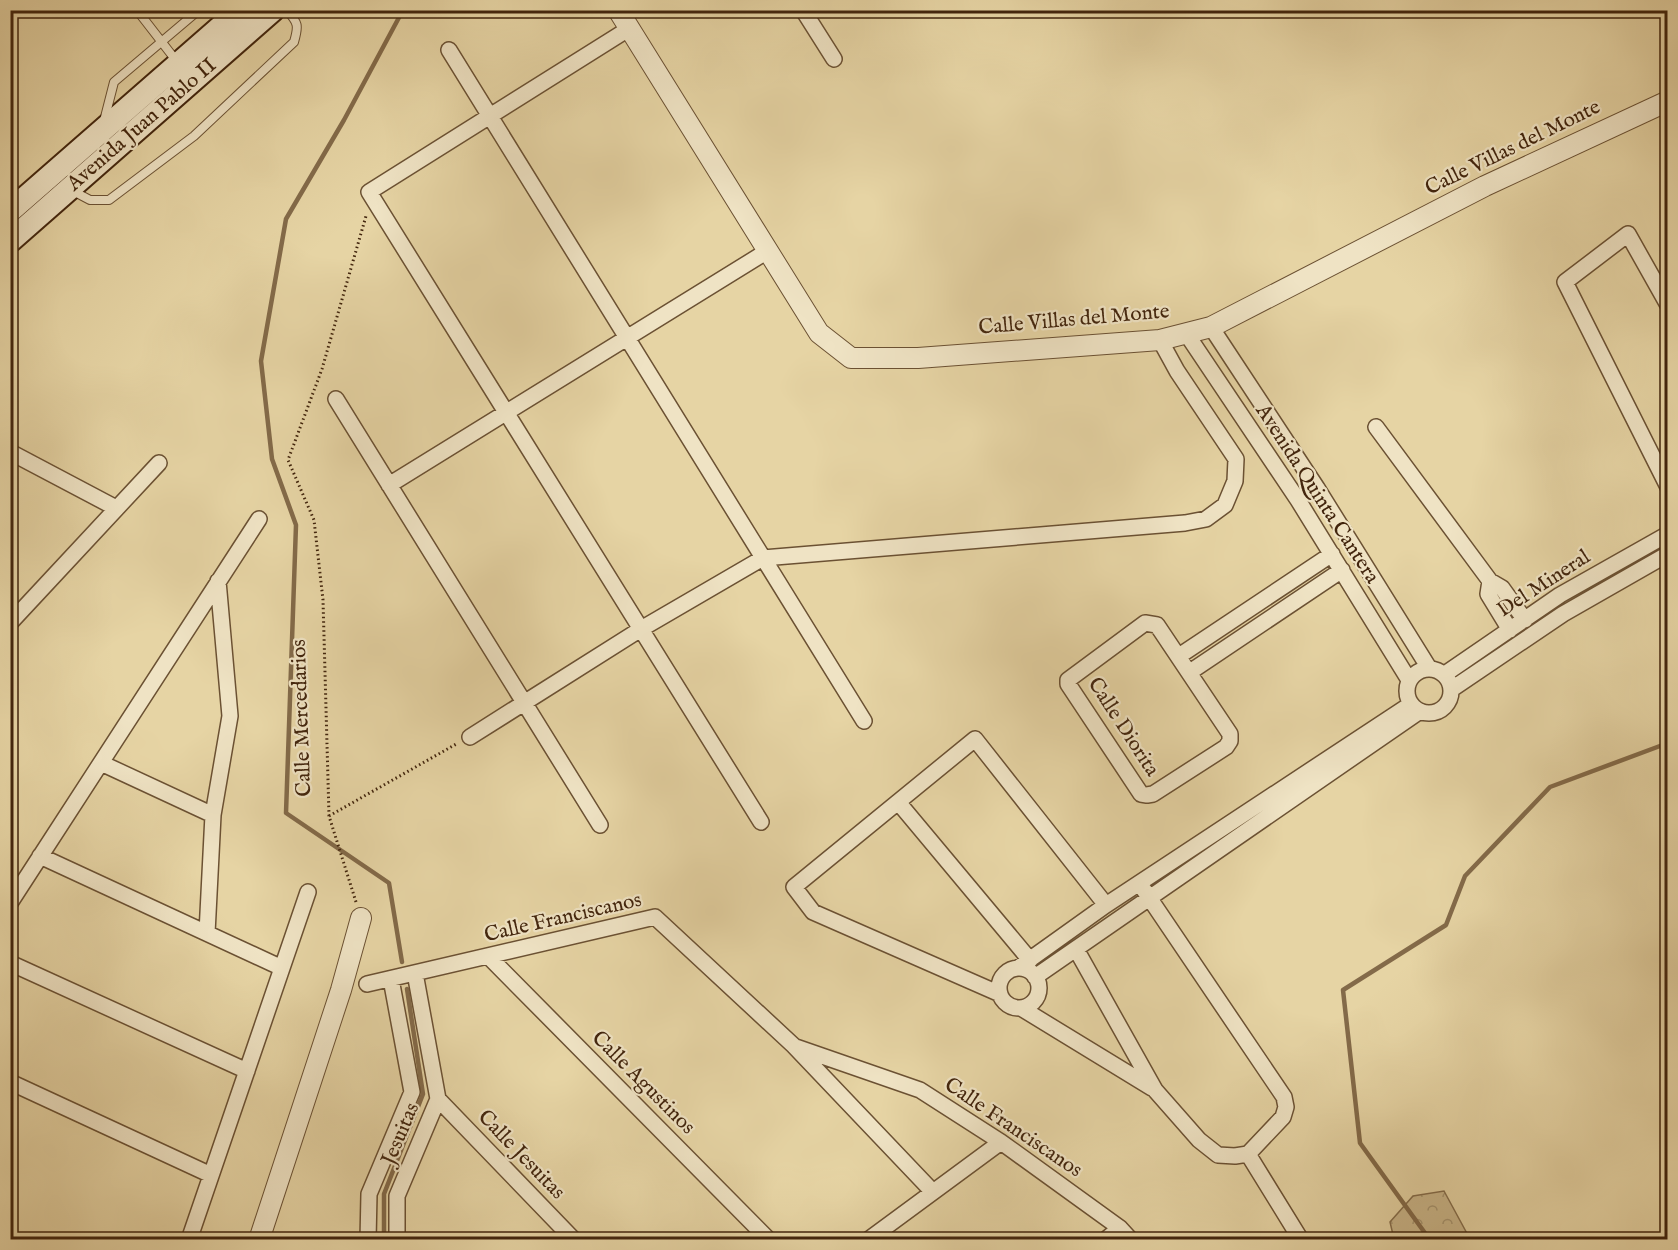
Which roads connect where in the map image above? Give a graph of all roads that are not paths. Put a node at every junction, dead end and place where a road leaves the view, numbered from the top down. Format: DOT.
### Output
graph roads {
  1 [pos="140,10"];
  2 [pos="199,10"];
  3 [pos="240,10"];
  4 [pos="273,10"];
  5 [pos="287,10"];
  6 [pos="618,10"];
  7 [pos="803,10"];
  8 [pos="1665,10"];
  9 [pos="1668,15"];
  10 [pos="630,28"];
  11 [pos="161,43"];
  12 [pos="449,50"];
  13 [pos="834,60"];
  14 [pos="179,64"];
  15 [pos="1668,101"];
  16 [pos="490,116"];
  17 [pos="101,132"];
  18 [pos="69,189"];
  19 [pos="10,211"];
  20 [pos="10,241"];
  21 [pos="769,250"];
  22 [pos="1668,305"];
  23 [pos="1211,327"];
  24 [pos="1186,333"];
  25 [pos="627,338"];
  26 [pos="1160,340"];
  27 [pos="336,399"];
  28 [pos="506,412"];
  29 [pos="1376,427"];
  30 [pos="10,452"];
  31 [pos="159,462"];
  32 [pos="389,484"];
  33 [pos="1668,487"];
  34 [pos="116,508"];
  35 [pos="259,519"];
  36 [pos="1668,534"];
  37 [pos="1332,554"];
  38 [pos="1668,554"];
  39 [pos="763,558"];
  40 [pos="1342,570"];
  41 [pos="218,581"];
  42 [pos="1490,581"];
  43 [pos="1525,620"];
  44 [pos="10,623"];
  45 [pos="641,629"];
  46 [pos="1510,630"];
  47 [pos="1179,656"];
  48 [pos="1429,668"];
  49 [pos="1190,672"];
  50 [pos="1445,674"];
  51 [pos="1409,680"];
  52 [pos="1452,689"];
  53 [pos="524,703"];
  54 [pos="1415,708"];
  55 [pos="864,721"];
  56 [pos="470,737"];
  57 [pos="101,763"];
  58 [pos="898,802"];
  59 [pos="213,815"];
  60 [pos="761,822"];
  61 [pos="600,825"];
  62 [pos="1235,829"];
  63 [pos="40,856"];
  64 [pos="1140,882"];
  65 [pos="308,892"];
  66 [pos="1148,897"];
  67 [pos="10,903"];
  68 [pos="1106,905"];
  69 [pos="361,918"];
  70 [pos="207,933"];
  71 [pos="1076,949"];
  72 [pos="488,956"];
  73 [pos="10,963"];
  74 [pos="1024,964"];
  75 [pos="282,968"];
  76 [pos="415,973"];
  77 [pos="1035,977"];
  78 [pos="391,979"];
  79 [pos="367,984"];
  80 [pos="1000,994"];
  81 [pos="1021,1008"];
  82 [pos="794,1046"];
  83 [pos="247,1071"];
  84 [pos="10,1082"];
  85 [pos="1155,1090"];
  86 [pos="438,1100"];
  87 [pos="1001,1142"];
  88 [pos="1248,1154"];
  89 [pos="211,1175"];
  90 [pos="933,1192"];
  91 [pos="1126,1234"];
  92 [pos="189,1239"];
  93 [pos="259,1239"];
  94 [pos="368,1239"];
  95 [pos="397,1239"];
  96 [pos="574,1239"];
  97 [pos="769,1239"];
  98 [pos="868,1239"];
  99 [pos="1105,1239"];
  100 [pos="1301,1239"];
  1 -- 11 [label="lane"];
  2 -- 11 [label="lane"];
  3 -- 14 [label="main road, Avenida Juan Pablo II"];
  4 -- 18 [label="main road, Avenida Juan Pablo II"];
  5 -- 18 [label="lane"];
  6 -- 10 [label="street, Calle Villas del Monte"];
  7 -- 13 [label="street"];
  8 -- 9 [label="street"];
  10 -- 16 [label="street"];
  10 -- 21 [label="street, Calle Villas del Monte"];
  11 -- 14 [label="lane"];
  11 -- 17 [label="lane"];
  12 -- 16 [label="street"];
  14 -- 17 [label="main road, Avenida Juan Pablo II"];
  15 -- 23 [label="street, Calle Villas del Monte"];
  16 -- 25 [label="street"];
  16 -- 28 [label="street"];
  17 -- 19 [label="main road, Avenida Juan Pablo II"];
  18 -- 20 [label="main road, Avenida Juan Pablo II"];
  21 -- 25 [label="street"];
  21 -- 26 [label="street, Calle Villas del Monte"];
  22 -- 33 [label="street"];
  23 -- 24 [label="street, Calle Villas del Monte"];
  23 -- 48 [label="street, Avenida Quinta Cantera"];
  24 -- 26 [label="street, Calle Villas del Monte"];
  24 -- 37 [label="street, Avenida Quinta Cantera"];
  25 -- 28 [label="street"];
  25 -- 39 [label="street"];
  26 -- 39 [label="street"];
  27 -- 32 [label="street"];
  28 -- 32 [label="street"];
  28 -- 45 [label="street"];
  29 -- 42 [label="street"];
  30 -- 34 [label="street"];
  31 -- 34 [label="street"];
  32 -- 53 [label="street"];
  34 -- 44 [label="street"];
  35 -- 41 [label="street"];
  36 -- 43 [label="street, Del Mineral"];
  37 -- 40 [label="street, Avenida Quinta Cantera"];
  37 -- 47 [label="street"];
  38 -- 52 [label="street, Del Mineral"];
  39 -- 45 [label="street"];
  39 -- 55 [label="street"];
  40 -- 49 [label="street"];
  40 -- 51 [label="street, Avenida Quinta Cantera"];
  41 -- 57 [label="street"];
  41 -- 59 [label="street"];
  42 -- 43 [label="street"];
  42 -- 46 [label="street"];
  43 -- 46 [label="street, Del Mineral"];
  45 -- 53 [label="street"];
  45 -- 60 [label="street"];
  46 -- 50 [label="street, Del Mineral"];
  47 -- 49 [label="street, Calle Diorita"];
  47 -- 49 [label="street, Calle Diorita"];
  48 -- 50 [label="street"];
  48 -- 51 [label="street"];
  50 -- 52 [label="street"];
  51 -- 54 [label="street"];
  52 -- 54 [label="street"];
  53 -- 56 [label="street"];
  53 -- 61 [label="street"];
  54 -- 62 [label="street"];
  57 -- 59 [label="street"];
  57 -- 63 [label="street"];
  58 -- 68 [label="street"];
  58 -- 74 [label="street"];
  58 -- 80 [label="street"];
  59 -- 70 [label="street"];
  62 -- 64 [label="street"];
  62 -- 66 [label="street"];
  63 -- 67 [label="street"];
  63 -- 70 [label="street"];
  64 -- 66 [label="street"];
  64 -- 68 [label="street"];
  65 -- 75 [label="street"];
  66 -- 71 [label="street"];
  66 -- 88 [label="street"];
  68 -- 74 [label="street"];
  69 -- 93 [label="street"];
  70 -- 75 [label="street"];
  71 -- 77 [label="street"];
  71 -- 85 [label="street"];
  72 -- 76 [label="street, Calle Franciscanos"];
  72 -- 82 [label="street, Calle Franciscanos"];
  72 -- 97 [label="street, Calle Agustinos"];
  73 -- 83 [label="street"];
  74 -- 77 [label="street"];
  74 -- 80 [label="street"];
  75 -- 83 [label="street"];
  76 -- 78 [label="street, Calle Franciscanos"];
  76 -- 86 [label="street, Jesuitas"];
  77 -- 81 [label="street"];
  78 -- 79 [label="street, Calle Franciscanos"];
  78 -- 94 [label="street, Jesuitas"];
  80 -- 81 [label="street"];
  81 -- 85 [label="street"];
  82 -- 87 [label="street, Calle Franciscanos"];
  82 -- 90 [label="street, Calle Franciscanos"];
  83 -- 89 [label="street"];
  84 -- 89 [label="street"];
  85 -- 88 [label="street"];
  86 -- 95 [label="street, Jesuitas"];
  86 -- 96 [label="street, Calle Jesuitas"];
  87 -- 90 [label="street"];
  87 -- 91 [label="street, Calle Franciscanos"];
  88 -- 100 [label="street"];
  89 -- 92 [label="street"];
  90 -- 98 [label="street"];
  91 -- 99 [label="street"];
}
